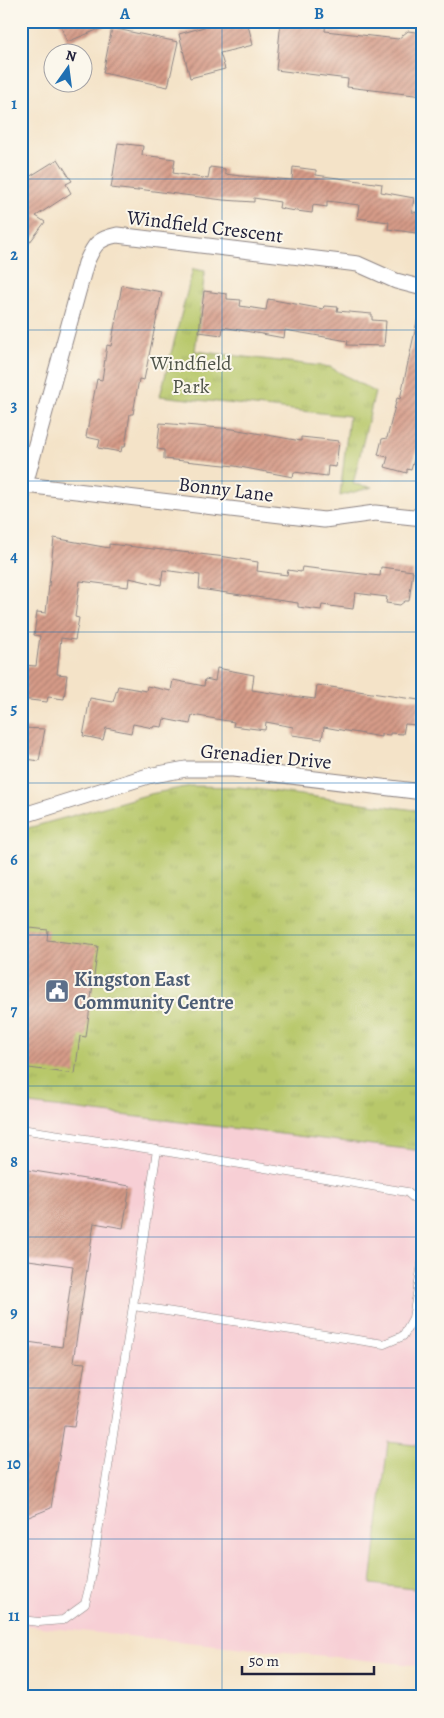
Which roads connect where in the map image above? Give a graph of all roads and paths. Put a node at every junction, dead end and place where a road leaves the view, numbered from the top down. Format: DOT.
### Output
graph roads {
  1 [pos="423,288"];
  2 [pos="23,492"];
  3 [pos="423,518"];
  4 [pos="423,792"];
  5 [pos="21,816"];
  6 [pos="21,1129"];
  7 [pos="157,1150"];
  8 [pos="423,1206"];
  9 [pos="423,1258"];
  10 [pos="133,1306"];
  11 [pos="21,1620"];
  1 -- 2 [label="street, Windfield Crescent"];
  2 -- 3 [label="street, Bonny Lane"];
  4 -- 5 [label="street, Grenadier Drive"];
  6 -- 7 [label="lane"];
  7 -- 8 [label="lane"];
  7 -- 10 [label="lane"];
  9 -- 10 [label="lane"];
  10 -- 11 [label="lane"];
}
